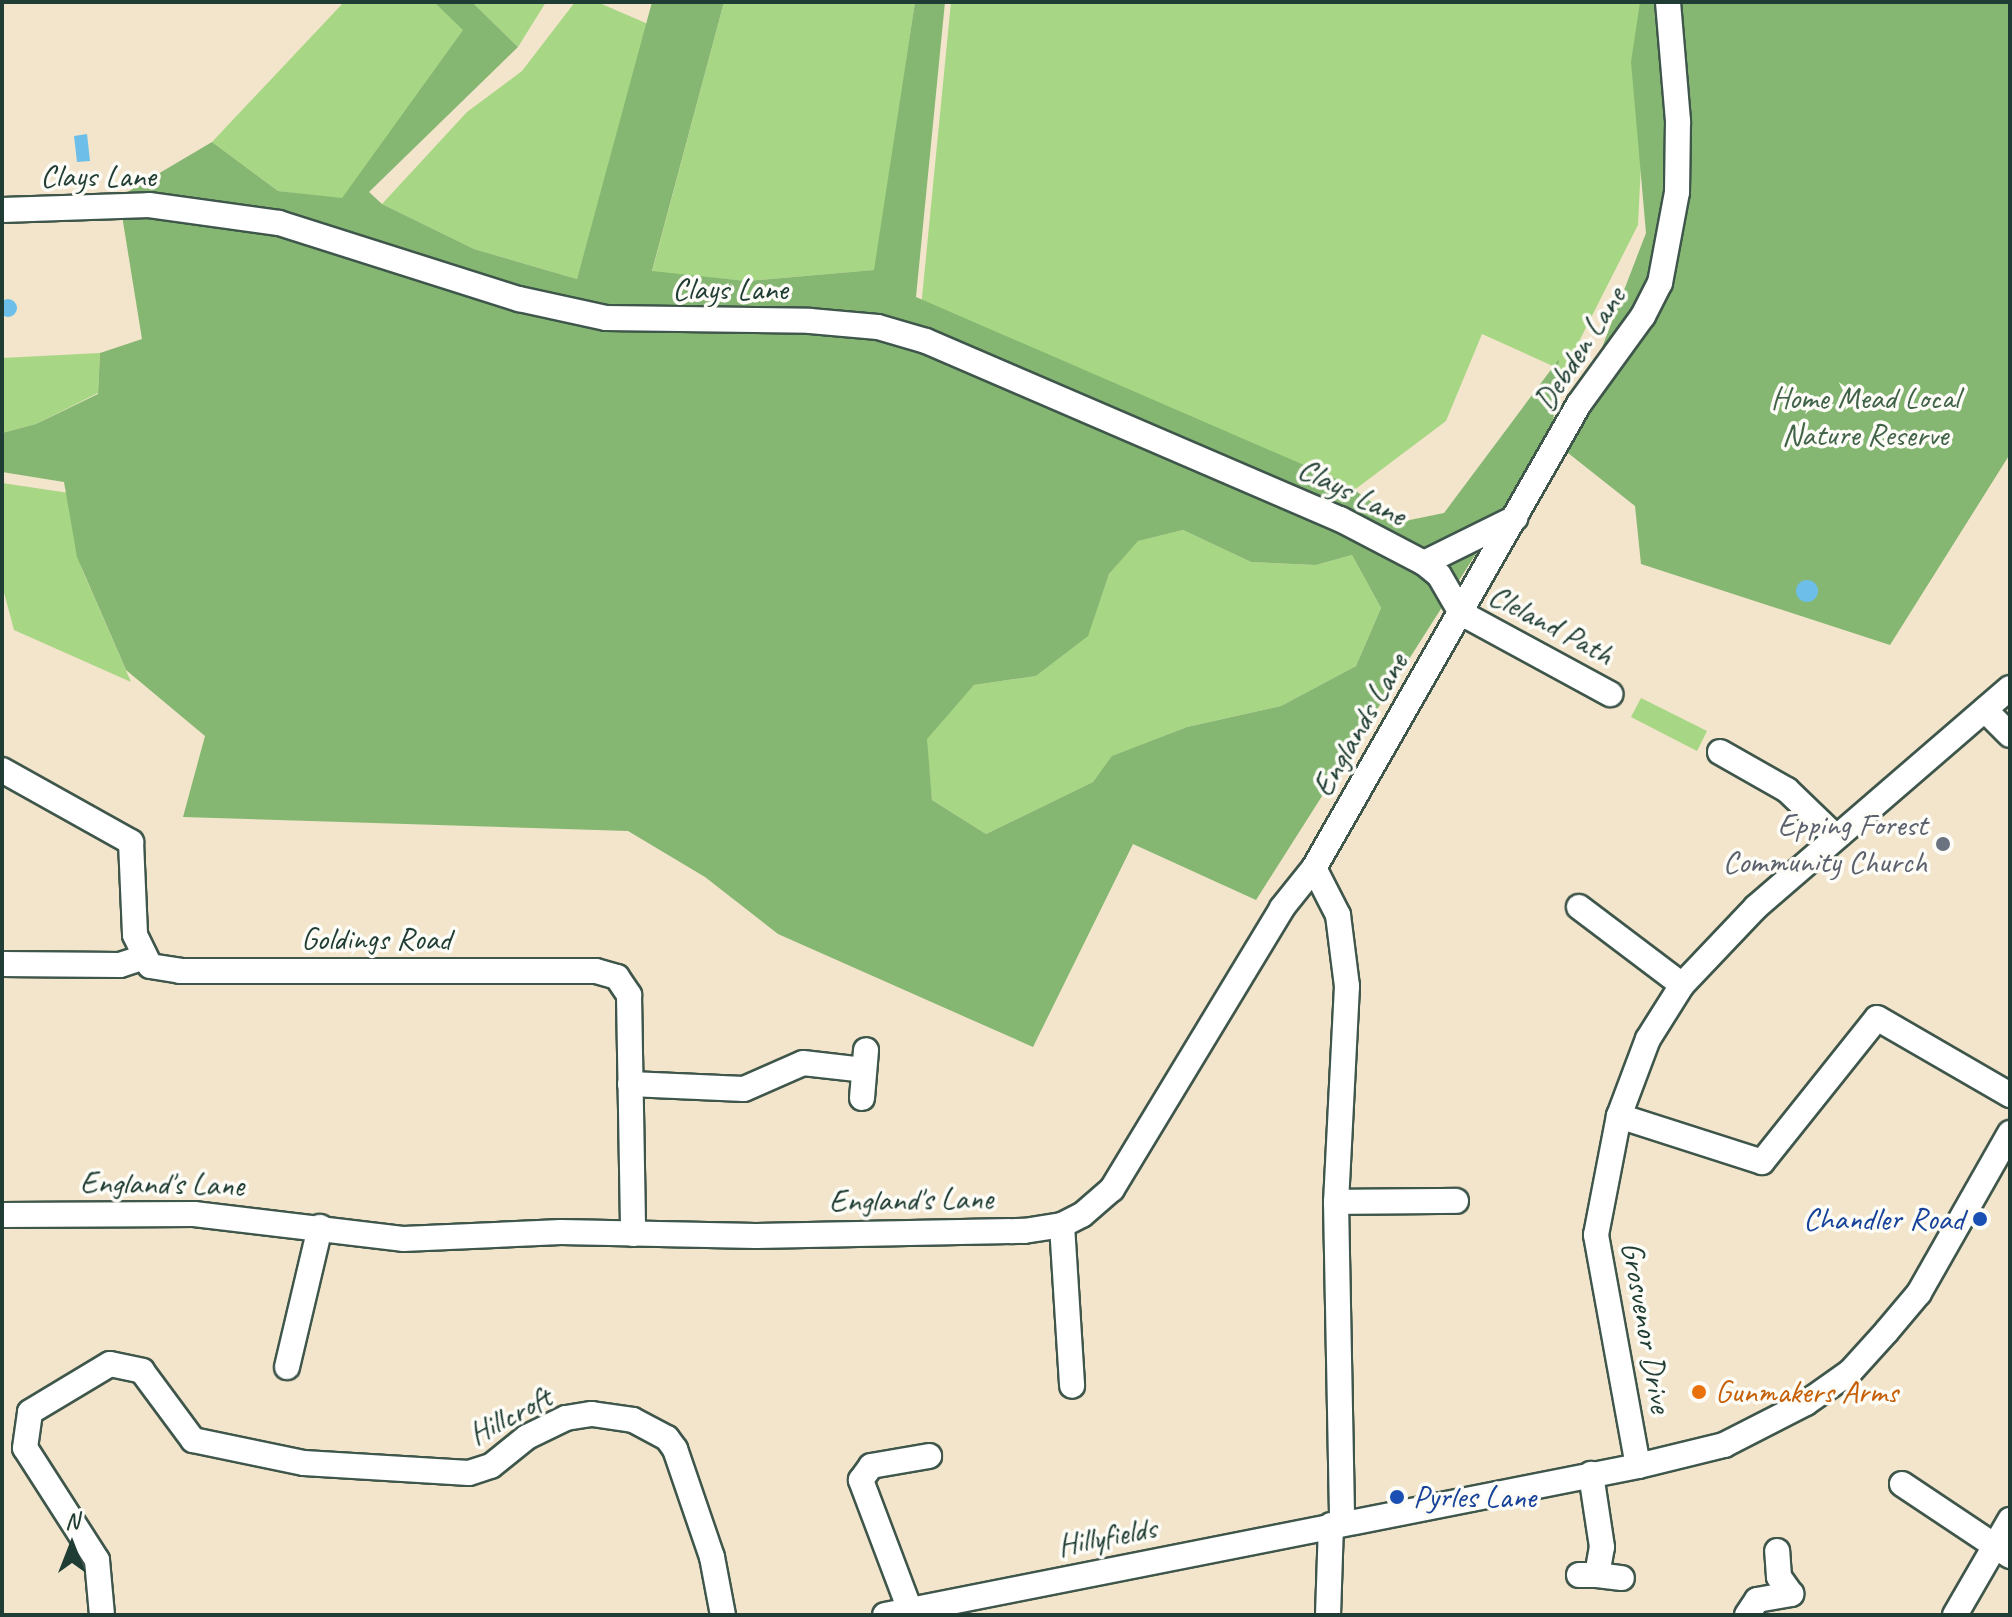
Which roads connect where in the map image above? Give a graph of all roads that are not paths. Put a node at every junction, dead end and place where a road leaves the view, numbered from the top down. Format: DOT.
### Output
graph roads {
  1 [pos="1668,2"];
  2 [pos="2,210"];
  3 [pos="1515,518"];
  4 [pos="1424,563"];
  5 [pos="1461,613"];
  6 [pos="2010,688"];
  7 [pos="1610,694"];
  8 [pos="1985,710"];
  9 [pos="2010,735"];
  10 [pos="1720,752"];
  11 [pos="2,770"];
  12 [pos="1836,837"];
  13 [pos="1314,868"];
  14 [pos="1579,907"];
  15 [pos="142,958"];
  16 [pos="2,964"];
  17 [pos="1682,985"];
  18 [pos="630,1084"];
  19 [pos="2010,1095"];
  20 [pos="862,1098"];
  21 [pos="1619,1116"];
  22 [pos="2010,1133"];
  23 [pos="1456,1201"];
  24 [pos="1336,1202"];
  25 [pos="2,1215"];
  26 [pos="1062,1225"];
  27 [pos="320,1227"];
  28 [pos="633,1234"];
  29 [pos="287,1367"];
  30 [pos="1072,1386"];
  31 [pos="929,1456"];
  32 [pos="1638,1466"];
  33 [pos="1591,1474"];
  34 [pos="1902,1484"];
  35 [pos="2010,1520"];
  36 [pos="1336,1524"];
  37 [pos="2002,1549"];
  38 [pos="1777,1551"];
  39 [pos="1622,1578"];
  40 [pos="910,1610"];
  41 [pos="102,1615"];
  42 [pos="723,1615"];
  43 [pos="885,1615"];
  44 [pos="1328,1615"];
  45 [pos="1747,1615"];
  46 [pos="1955,1615"];
  1 -- 3 [label="street, Debden Lane"];
  2 -- 4 [label="street, Clays Lane"];
  3 -- 4 [label="street, Clays Lane"];
  3 -- 5 [label="street, Debden Lane"];
  4 -- 5 [label="street, Clays Lane"];
  5 -- 7 [label="street, Cleland Path"];
  5 -- 13 [label="street, Englands Lane"];
  6 -- 8 [label="street, Grosvenor Drive"];
  8 -- 9 [label="street"];
  8 -- 12 [label="street, Grosvenor Drive"];
  10 -- 12 [label="street"];
  11 -- 15 [label="street"];
  12 -- 17 [label="street, Grosvenor Drive"];
  13 -- 24 [label="street"];
  13 -- 26 [label="street, England's Lane"];
  14 -- 17 [label="street"];
  15 -- 16 [label="street"];
  15 -- 18 [label="street, Goldings Road"];
  17 -- 21 [label="street, Grosvenor Drive"];
  18 -- 20 [label="street"];
  18 -- 28 [label="street, Goldings Road"];
  19 -- 21 [label="street"];
  21 -- 32 [label="street, Grosvenor Drive"];
  22 -- 32 [label="street, Hillyfields"];
  23 -- 24 [label="street"];
  24 -- 36 [label="street"];
  25 -- 27 [label="street, England's Lane"];
  26 -- 28 [label="street, England's Lane"];
  26 -- 30 [label="street"];
  27 -- 28 [label="street, England's Lane"];
  27 -- 29 [label="street"];
  31 -- 40 [label="street"];
  32 -- 33 [label="street, Hillyfields"];
  33 -- 36 [label="street, Hillyfields"];
  33 -- 39 [label="street"];
  34 -- 37 [label="street"];
  35 -- 37 [label="street"];
  36 -- 40 [label="street, Hillyfields"];
  36 -- 44 [label="street"];
  37 -- 46 [label="street"];
  38 -- 45 [label="street"];
  40 -- 43 [label="street, Hillyfields"];
  41 -- 42 [label="street, Hillcroft"];
}
